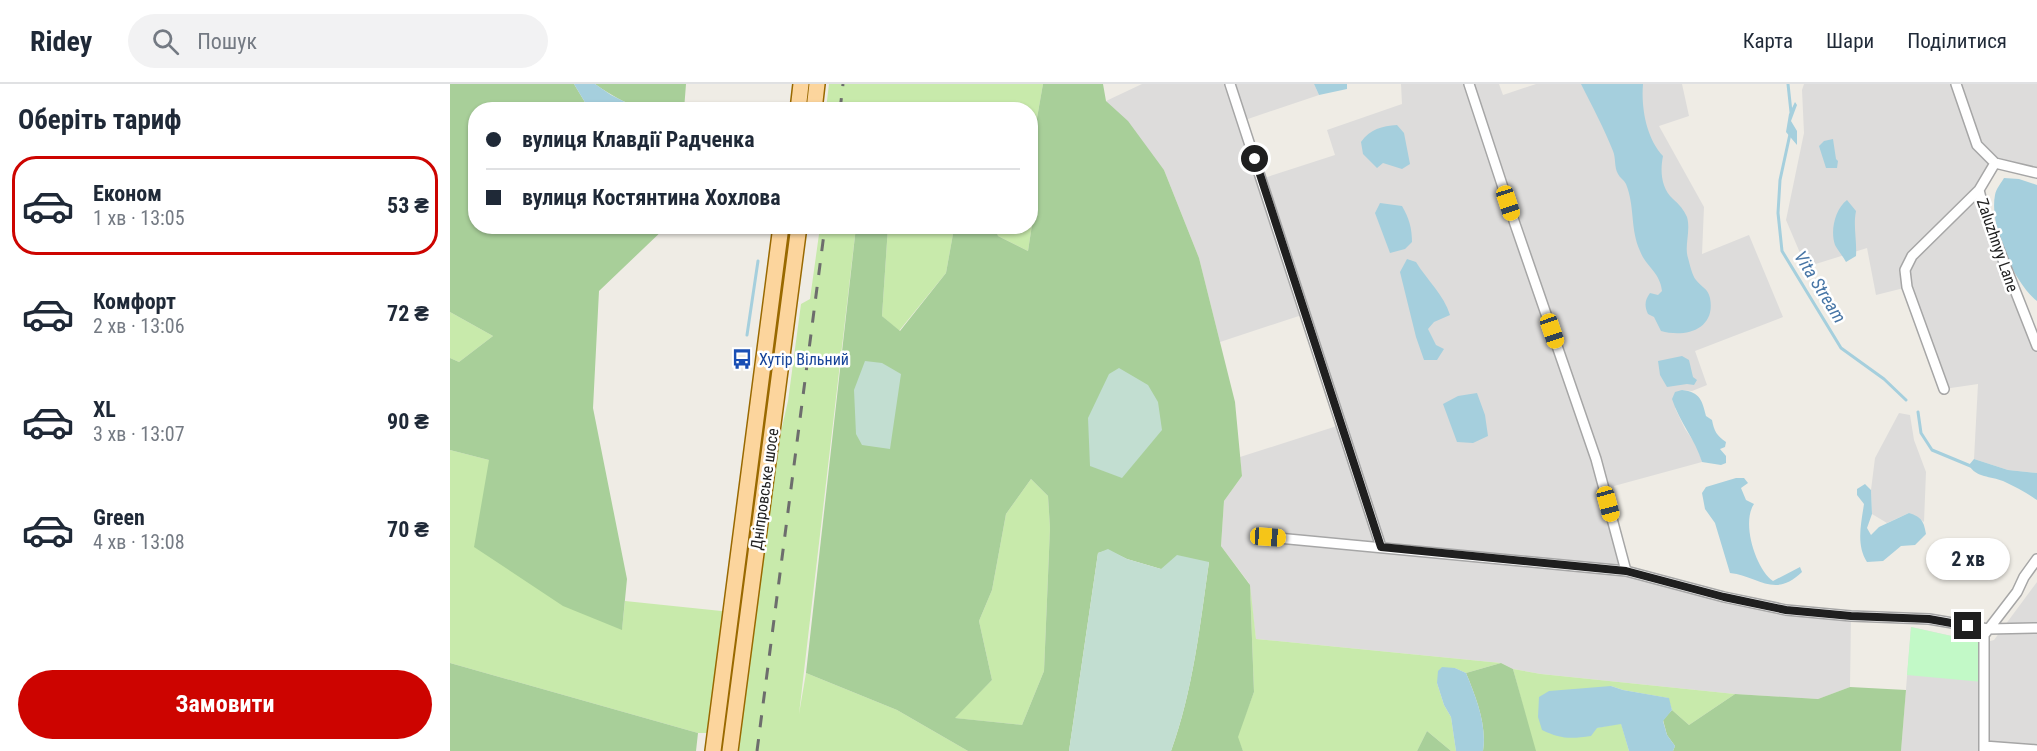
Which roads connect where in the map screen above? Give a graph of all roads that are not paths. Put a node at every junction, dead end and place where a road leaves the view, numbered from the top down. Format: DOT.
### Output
graph roads {
  1 [pos="801,84"];
  2 [pos="817,84"];
  3 [pos="1230,84"];
  4 [pos="1469,84"];
  5 [pos="1956,84"];
  6 [pos="799,102"];
  7 [pos="815,102"];
  8 [pos="1995,163"];
  9 [pos="2037,173"];
  10 [pos="1979,190"];
  11 [pos="781,234"];
  12 [pos="798,234"];
  13 [pos="2037,346"];
  14 [pos="1944,389"];
  15 [pos="1268,537"];
  16 [pos="1381,547"];
  17 [pos="2037,559"];
  18 [pos="1626,571"];
  19 [pos="2037,628"];
  20 [pos="1988,629"];
  21 [pos="1984,748"];
  22 [pos="2037,750"];
  23 [pos="713,751"];
  24 [pos="730,751"];
  1 -- 6 [label="main road"];
  2 -- 7 [label="main road"];
  3 -- 16 [label="street"];
  4 -- 18 [label="street"];
  5 -- 8 [label="street"];
  8 -- 9 [label="street"];
  8 -- 10 [label="street, Zaluzhnyy Lane"];
  10 -- 13 [label="street, Zaluzhnyy Lane"];
  10 -- 14 [label="street"];
  11 -- 23 [label="main road, Дніпровське шосе"];
  12 -- 24 [label="main road, Дніпровське шосе"];
  15 -- 16 [label="street"];
  16 -- 18 [label="street"];
  17 -- 20 [label="street"];
  18 -- 20 [label="street"];
  19 -- 20 [label="street"];
  20 -- 21 [label="street"];
  21 -- 22 [label="street"];
}
